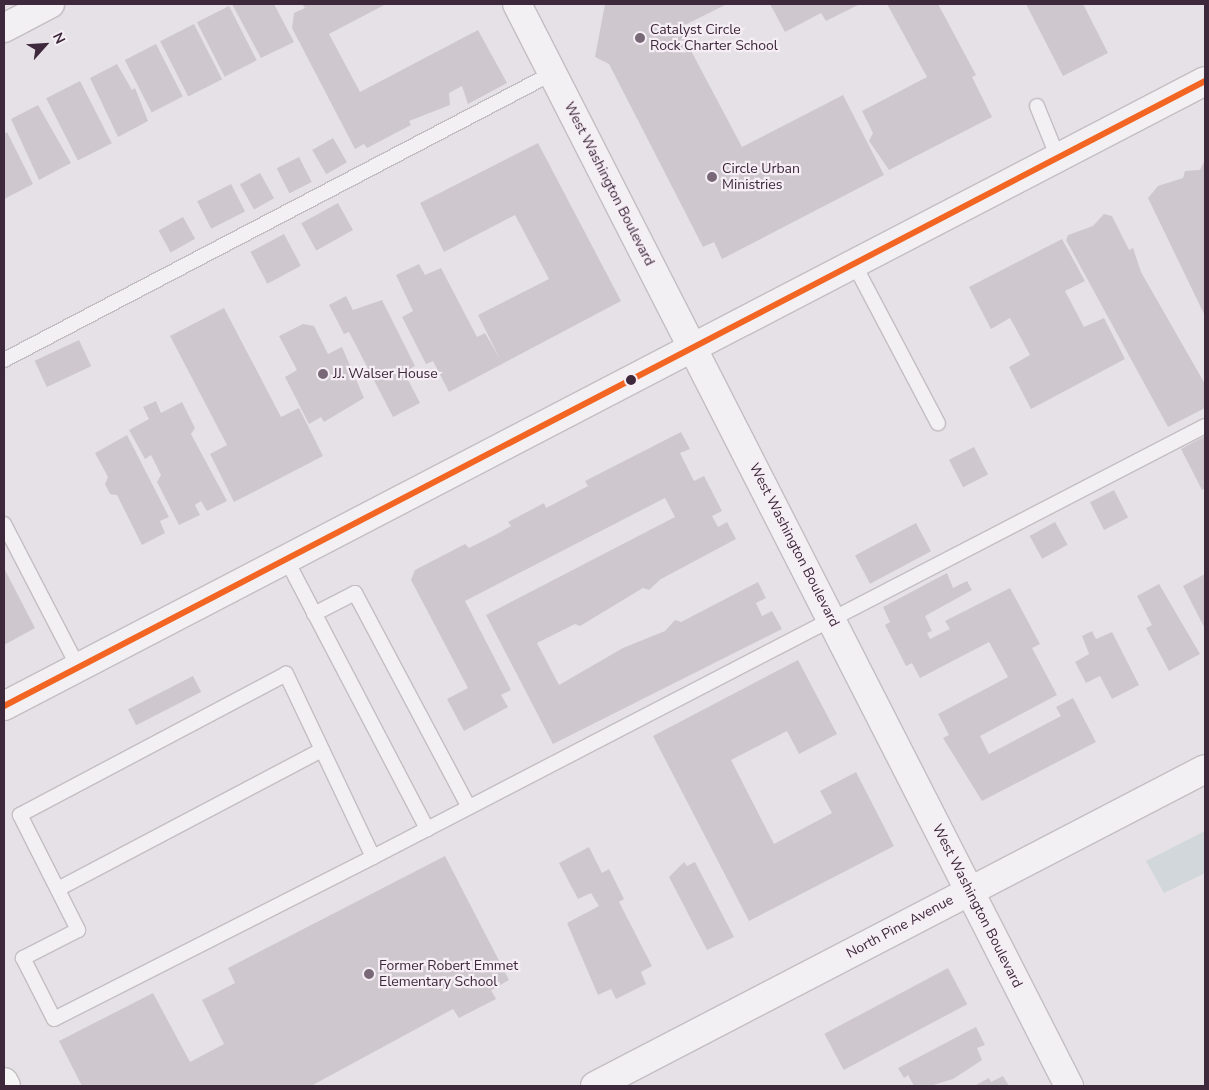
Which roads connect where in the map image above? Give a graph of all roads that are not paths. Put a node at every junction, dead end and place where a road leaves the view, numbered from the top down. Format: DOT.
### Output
graph roads {
  1 [pos="50,4"];
  2 [pos="517,4"];
  3 [pos="4,28"];
  4 [pos="553,74"];
  5 [pos="1205,81"];
  6 [pos="1037,106"];
  7 [pos="1058,158"];
  8 [pos="854,264"];
  9 [pos="693,348"];
  10 [pos="4,360"];
  11 [pos="938,423"];
  12 [pos="1205,426"];
  13 [pos="4,524"];
  14 [pos="286,559"];
  15 [pos="314,614"];
  16 [pos="831,618"];
  17 [pos="78,667"];
  18 [pos="4,706"];
  19 [pos="322,750"];
  20 [pos="1205,769"];
  21 [pos="469,807"];
  22 [pos="427,829"];
  23 [pos="373,857"];
  24 [pos="58,889"];
  25 [pos="970,891"];
  26 [pos="4,1082"];
  27 [pos="6,1086"];
  28 [pos="596,1086"];
  29 [pos="1069,1086"];
  1 -- 3 [label="street"];
  2 -- 4 [label="street, West Washington Boulevard"];
  4 -- 9 [label="street, West Washington Boulevard"];
  4 -- 10 [label="lane"];
  5 -- 7 [label="street"];
  6 -- 7 [label="lane"];
  7 -- 8 [label="street"];
  8 -- 9 [label="street"];
  8 -- 11 [label="lane"];
  9 -- 14 [label="street"];
  9 -- 16 [label="street, West Washington Boulevard"];
  12 -- 16 [label="lane"];
  13 -- 17 [label="lane"];
  14 -- 15 [label="lane"];
  14 -- 17 [label="street"];
  15 -- 21 [label="lane"];
  15 -- 22 [label="lane"];
  16 -- 21 [label="lane"];
  16 -- 25 [label="street, West Washington Boulevard"];
  17 -- 18 [label="street"];
  19 -- 23 [label="lane"];
  19 -- 24 [label="lane"];
  19 -- 24 [label="lane"];
  20 -- 25 [label="street, North Pine Avenue"];
  21 -- 22 [label="lane"];
  22 -- 23 [label="lane"];
  23 -- 24 [label="lane"];
  25 -- 28 [label="street, North Pine Avenue"];
  25 -- 29 [label="street, West Washington Boulevard"];
  26 -- 27 [label="main road"];
}
